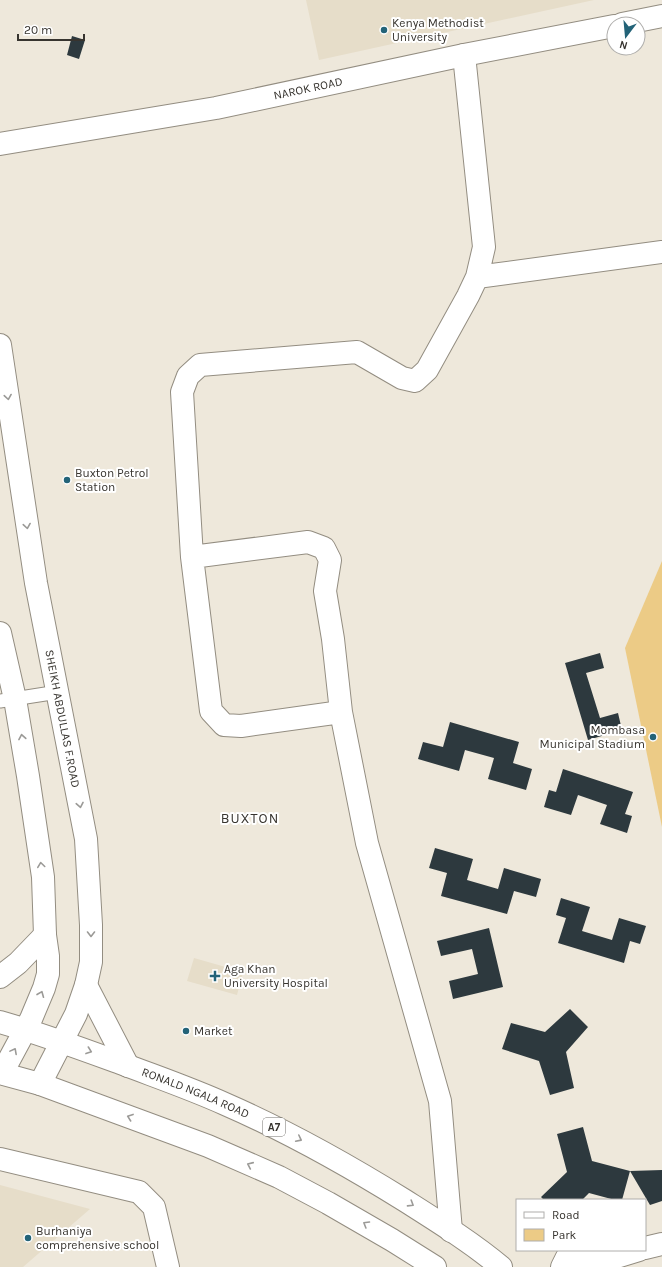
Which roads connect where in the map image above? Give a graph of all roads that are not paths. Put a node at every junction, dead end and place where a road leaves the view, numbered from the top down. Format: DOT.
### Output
graph roads {
  1 [pos="662,16"];
  2 [pos="646,19"];
  3 [pos="606,28"];
  4 [pos="464,56"];
  5 [pos="0,144"];
  6 [pos="662,252"];
  7 [pos="477,276"];
  8 [pos="0,345"];
  9 [pos="192,557"];
  10 [pos="0,632"];
  11 [pos="58,692"];
  12 [pos="8,700"];
  13 [pos="341,712"];
  14 [pos="45,935"];
  15 [pos="0,978"];
  16 [pos="86,985"];
  17 [pos="0,1022"];
  18 [pos="25,1029"];
  19 [pos="62,1041"];
  20 [pos="128,1066"];
  21 [pos="1,1073"];
  22 [pos="40,1084"];
  23 [pos="0,1159"];
  24 [pos="451,1231"];
  25 [pos="662,1244"];
  26 [pos="646,1248"];
  27 [pos="636,1251"];
  28 [pos="168,1267"];
  29 [pos="435,1267"];
  30 [pos="501,1267"];
  31 [pos="562,1267"];
  1 -- 2 [label="main road"];
  3 -- 4 [label="main road, NAROK ROAD"];
  4 -- 5 [label="main road, NAROK ROAD"];
  4 -- 7 [label="main road"];
  6 -- 7 [label="main road"];
  7 -- 9 [label="main road"];
  8 -- 11 [label="main road, SHEIKH ABDULLAS F.ROAD, one-way"];
  9 -- 13 [label="main road"];
  9 -- 13 [label="main road"];
  10 -- 12 [label="main road"];
  11 -- 12 [label="lane"];
  11 -- 16 [label="main road, SHEIKH ABDULLAS F.ROAD, one-way"];
  14 -- 12 [label="main road, one-way"];
  13 -- 24 [label="main road"];
  14 -- 15 [label="main road"];
  18 -- 14 [label="main road, one-way"];
  16 -- 19 [label="main road, SHEIKH ABDULLAS F.ROAD"];
  16 -- 20 [label="main road"];
  17 -- 18 [label="main road, RONALD NGALA ROAD / A7"];
  18 -- 19 [label="main road, RONALD NGALA ROAD / A7"];
  21 -- 18 [label="main road, one-way"];
  19 -- 20 [label="main road, RONALD NGALA ROAD / A7, one-way"];
  19 -- 22 [label="main road, SHEIKH ABDULLAS F.ROAD"];
  20 -- 24 [label="main road, RONALD NGALA ROAD / A7, one-way"];
  21 -- 22 [label="main road"];
  29 -- 22 [label="main road, one-way"];
  23 -- 28 [label="main road"];
  24 -- 30 [label="main road, RONALD NGALA ROAD / A7"];
  25 -- 26 [label="main road"];
  27 -- 31 [label="main road"];
}
